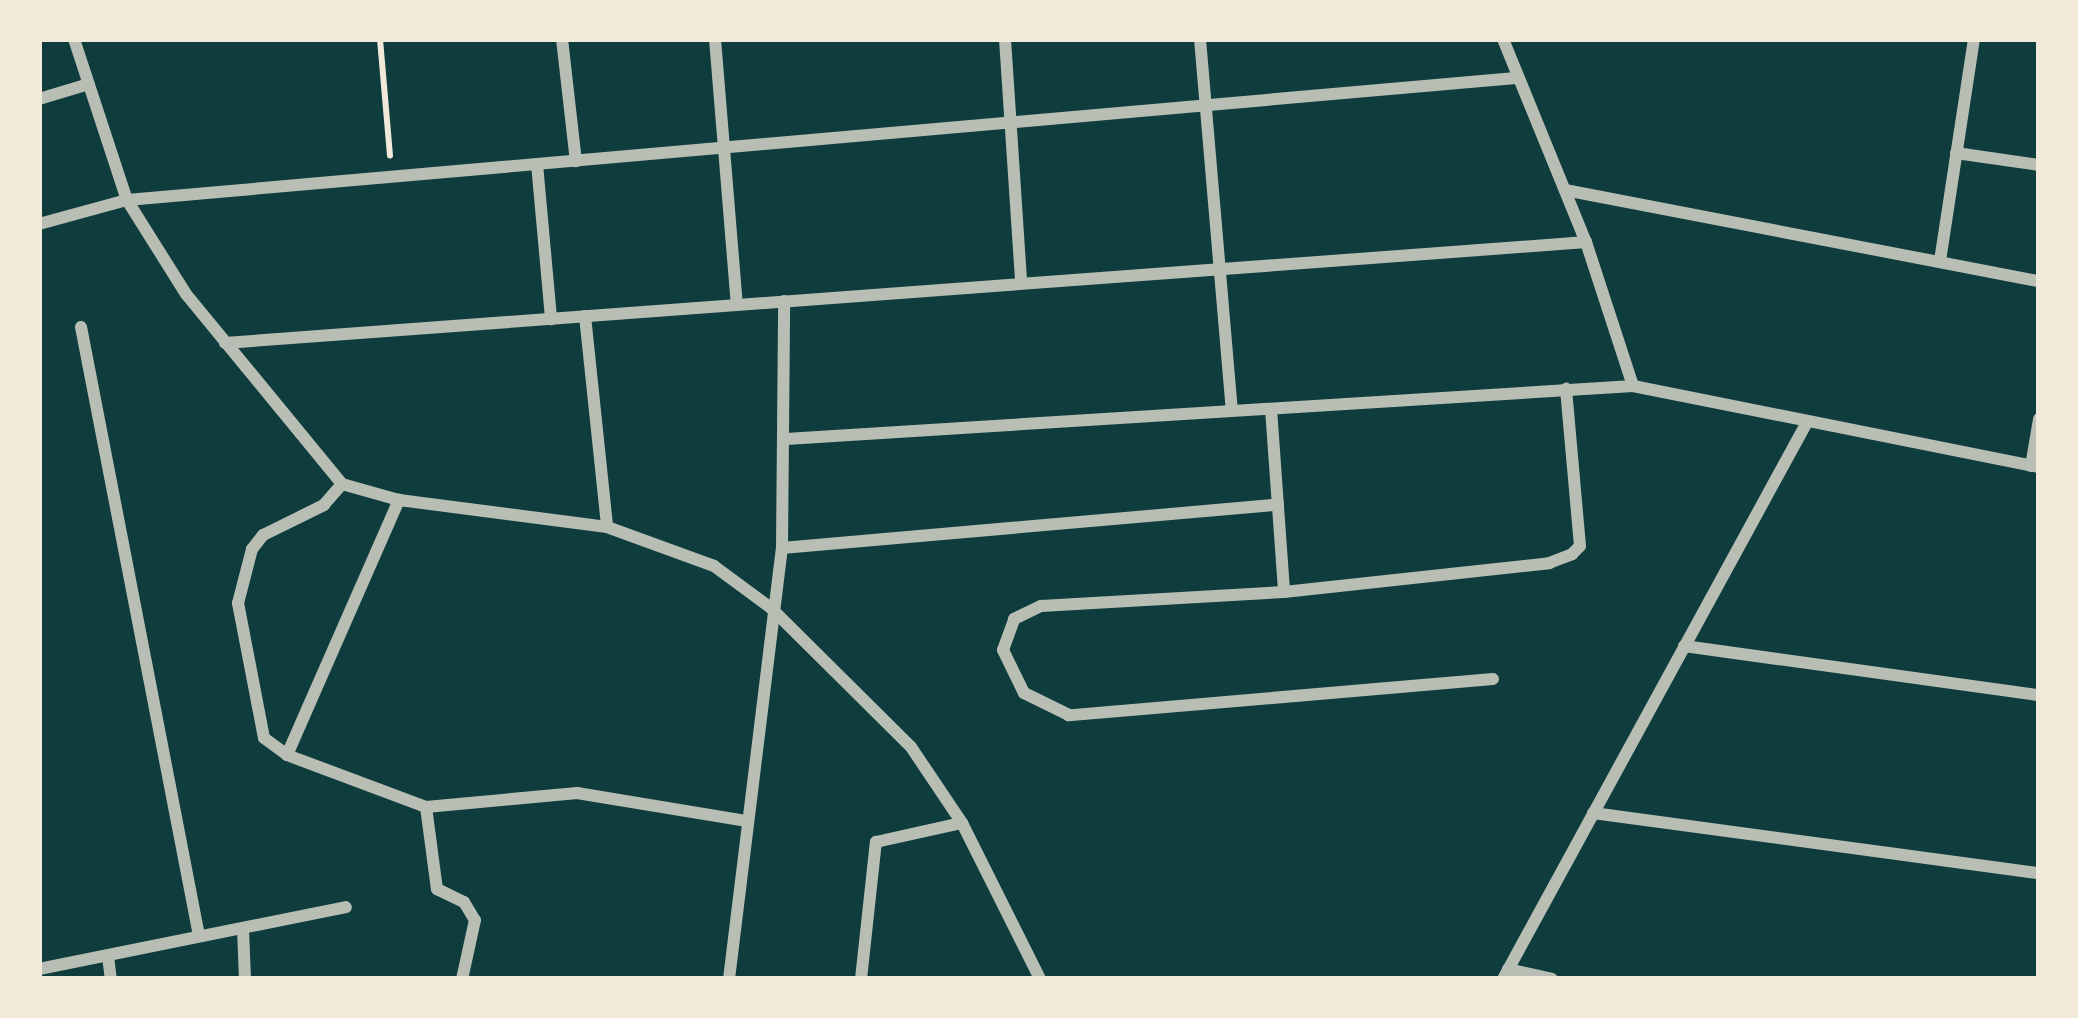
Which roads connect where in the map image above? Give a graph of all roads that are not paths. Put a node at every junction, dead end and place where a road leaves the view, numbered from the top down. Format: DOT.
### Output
graph roads {
  1 [pos="74,39"];
  2 [pos="562,39"];
  3 [pos="715,39"];
  4 [pos="1005,39"];
  5 [pos="1200,39"];
  6 [pos="1503,39"];
  7 [pos="1974,39"];
  8 [pos="1516,79"];
  9 [pos="89,84"];
  10 [pos="39,100"];
  11 [pos="1206,105"];
  12 [pos="1010,122"];
  13 [pos="724,148"];
  14 [pos="1957,153"];
  15 [pos="576,161"];
  16 [pos="537,164"];
  17 [pos="2039,165"];
  18 [pos="1565,190"];
  19 [pos="127,200"];
  20 [pos="39,224"];
  21 [pos="1586,242"];
  22 [pos="1940,261"];
  23 [pos="1220,268"];
  24 [pos="2039,280"];
  25 [pos="1021,284"];
  26 [pos="784,301"];
  27 [pos="737,304"];
  28 [pos="585,316"];
  29 [pos="550,319"];
  30 [pos="81,327"];
  31 [pos="225,343"];
  32 [pos="1633,386"];
  33 [pos="1566,389"];
  34 [pos="1271,409"];
  35 [pos="1232,411"];
  36 [pos="2039,419"];
  37 [pos="1806,424"];
  38 [pos="786,439"];
  39 [pos="2035,467"];
  40 [pos="342,484"];
  41 [pos="399,500"];
  42 [pos="1278,505"];
  43 [pos="607,527"];
  44 [pos="782,548"];
  45 [pos="1284,592"];
  46 [pos="771,608"];
  47 [pos="1684,646"];
  48 [pos="1493,679"];
  49 [pos="2039,695"];
  50 [pos="287,755"];
  51 [pos="426,807"];
  52 [pos="1593,814"];
  53 [pos="746,821"];
  54 [pos="962,823"];
  55 [pos="2039,873"];
  56 [pos="346,907"];
  57 [pos="243,929"];
  58 [pos="199,936"];
  59 [pos="108,956"];
  60 [pos="39,969"];
  61 [pos="1506,974"];
  62 [pos="111,979"];
  63 [pos="245,979"];
  64 [pos="462,979"];
  65 [pos="729,979"];
  66 [pos="861,979"];
  67 [pos="1040,979"];
  68 [pos="1552,979"];
  1 -- 9 [label="street"];
  2 -- 15 [label="street"];
  3 -- 13 [label="street"];
  4 -- 12 [label="street"];
  5 -- 11 [label="street"];
  6 -- 8 [label="street"];
  7 -- 14 [label="street"];
  8 -- 11 [label="street"];
  8 -- 18 [label="street"];
  9 -- 10 [label="street"];
  9 -- 19 [label="street"];
  11 -- 12 [label="street"];
  11 -- 23 [label="street"];
  12 -- 13 [label="street"];
  12 -- 25 [label="street"];
  13 -- 15 [label="street"];
  13 -- 27 [label="street"];
  14 -- 17 [label="street"];
  14 -- 22 [label="street"];
  15 -- 16 [label="street"];
  16 -- 19 [label="street"];
  16 -- 29 [label="street"];
  18 -- 21 [label="street"];
  18 -- 22 [label="street"];
  19 -- 20 [label="street"];
  19 -- 31 [label="street"];
  21 -- 23 [label="street"];
  21 -- 32 [label="street"];
  22 -- 24 [label="street"];
  23 -- 25 [label="street"];
  23 -- 35 [label="street"];
  25 -- 26 [label="street"];
  26 -- 27 [label="street"];
  26 -- 38 [label="street"];
  27 -- 28 [label="street"];
  28 -- 29 [label="street"];
  28 -- 43 [label="street"];
  29 -- 31 [label="street"];
  30 -- 58 [label="street"];
  31 -- 40 [label="street"];
  32 -- 33 [label="street"];
  32 -- 37 [label="street"];
  33 -- 34 [label="street"];
  33 -- 45 [label="street"];
  34 -- 35 [label="street"];
  34 -- 42 [label="street"];
  35 -- 38 [label="street"];
  36 -- 39 [label="street"];
  37 -- 39 [label="street"];
  37 -- 47 [label="street"];
  38 -- 44 [label="street"];
  40 -- 41 [label="street"];
  40 -- 50 [label="street"];
  41 -- 43 [label="street"];
  41 -- 50 [label="street"];
  42 -- 44 [label="street"];
  42 -- 45 [label="street"];
  43 -- 46 [label="street"];
  44 -- 46 [label="street"];
  45 -- 48 [label="street"];
  46 -- 53 [label="street"];
  46 -- 54 [label="street"];
  47 -- 49 [label="street"];
  47 -- 52 [label="street"];
  50 -- 51 [label="street"];
  51 -- 53 [label="street"];
  51 -- 64 [label="street"];
  52 -- 55 [label="street"];
  52 -- 61 [label="street"];
  53 -- 65 [label="street"];
  54 -- 66 [label="street"];
  54 -- 67 [label="street"];
  56 -- 57 [label="street"];
  57 -- 58 [label="street"];
  57 -- 63 [label="street"];
  58 -- 59 [label="street"];
  59 -- 60 [label="street"];
  59 -- 62 [label="street"];
  61 -- 68 [label="street"];
}
